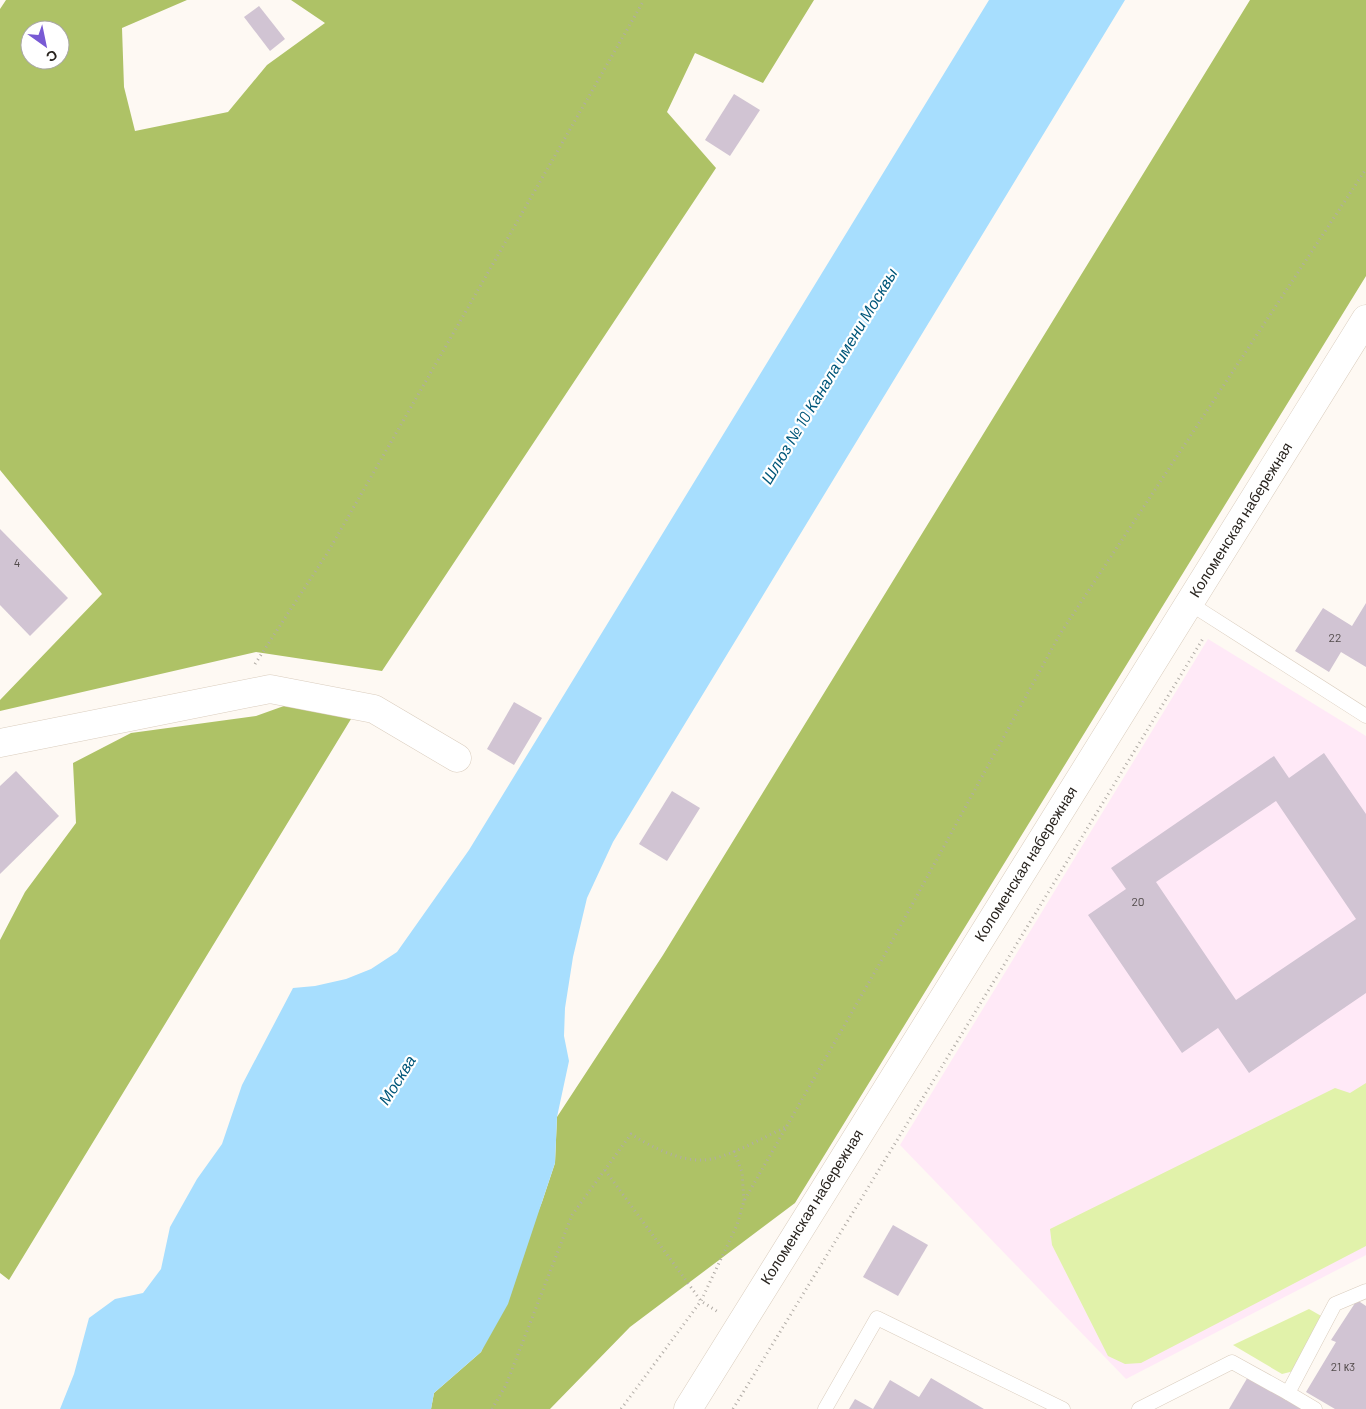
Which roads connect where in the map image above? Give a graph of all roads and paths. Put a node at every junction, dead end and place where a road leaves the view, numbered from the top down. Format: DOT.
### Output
graph roads {
  1 [pos="644,0"];
  2 [pos="1366,169"];
  3 [pos="1366,319"];
  4 [pos="1189,603"];
  5 [pos="1215,620"];
  6 [pos="234,696"];
  7 [pos="1366,716"];
  8 [pos="0,743"];
  9 [pos="456,758"];
  10 [pos="787,1126"];
  11 [pos="734,1151"];
  12 [pos="605,1170"];
  13 [pos="744,1201"];
  14 [pos="1366,1290"];
  15 [pos="701,1301"];
  16 [pos="1288,1393"];
  17 [pos="492,1409"];
  18 [pos="622,1409"];
  19 [pos="688,1409"];
  20 [pos="732,1409"];
  21 [pos="825,1409"];
  22 [pos="1063,1409"];
  23 [pos="1138,1409"];
  24 [pos="1315,1409"];
  1 -- 6 [label="path"];
  2 -- 10 [label="path"];
  3 -- 4 [label="street, Коломенская набережная"];
  4 -- 5 [label="lane"];
  4 -- 19 [label="street, Коломенская набережная"];
  5 -- 7 [label="lane"];
  5 -- 20 [label="path"];
  6 -- 8 [label="street"];
  6 -- 9 [label="street"];
  10 -- 11 [label="path"];
  10 -- 13 [label="path"];
  11 -- 12 [label="path"];
  11 -- 13 [label="path"];
  12 -- 15 [label="path"];
  12 -- 17 [label="path"];
  13 -- 15 [label="path"];
  14 -- 16 [label="lane"];
  15 -- 18 [label="path"];
  16 -- 23 [label="lane"];
  16 -- 24 [label="lane"];
  21 -- 22 [label="lane"];
}
